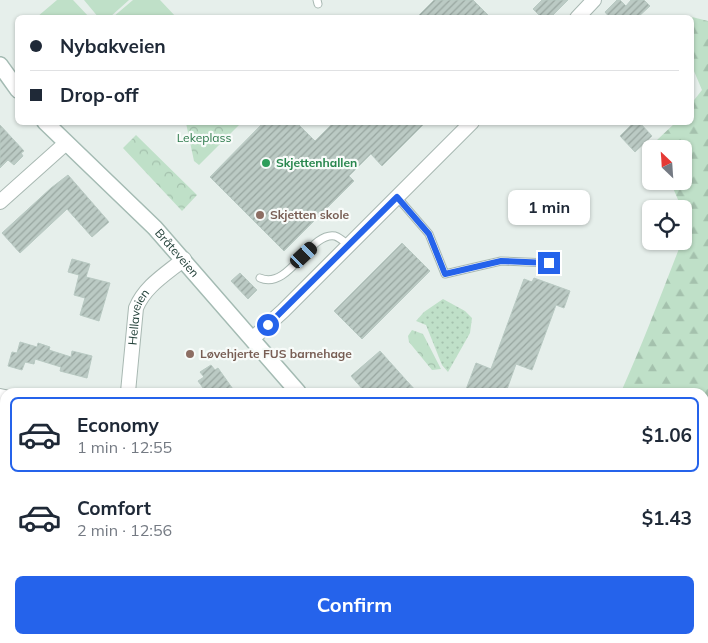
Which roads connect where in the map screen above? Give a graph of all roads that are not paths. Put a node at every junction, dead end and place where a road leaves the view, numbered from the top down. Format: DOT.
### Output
graph roads {
  1 [pos="594,0"];
  2 [pos="579,15"];
  3 [pos="0,65"];
  4 [pos="15,86"];
  5 [pos="48,125"];
  6 [pos="469,125"];
  7 [pos="66,143"];
  8 [pos="397,197"];
  9 [pos="0,202"];
  10 [pos="348,245"];
  11 [pos="184,259"];
  12 [pos="549,263"];
  13 [pos="260,278"];
  14 [pos="252,339"];
  15 [pos="128,388"];
  16 [pos="295,388"];
  1 -- 2 [label="street"];
  3 -- 4 [label="main road"];
  5 -- 7 [label="main road, Bråteveien"];
  6 -- 8 [label="street"];
  7 -- 9 [label="street"];
  7 -- 11 [label="main road, Bråteveien"];
  8 -- 10 [label="street"];
  8 -- 12 [label="lane"];
  10 -- 13 [label="lane"];
  10 -- 14 [label="street"];
  11 -- 14 [label="main road, Bråteveien"];
  11 -- 15 [label="street, Hellaveien"];
  14 -- 16 [label="main road, Bråteveien"];
}
